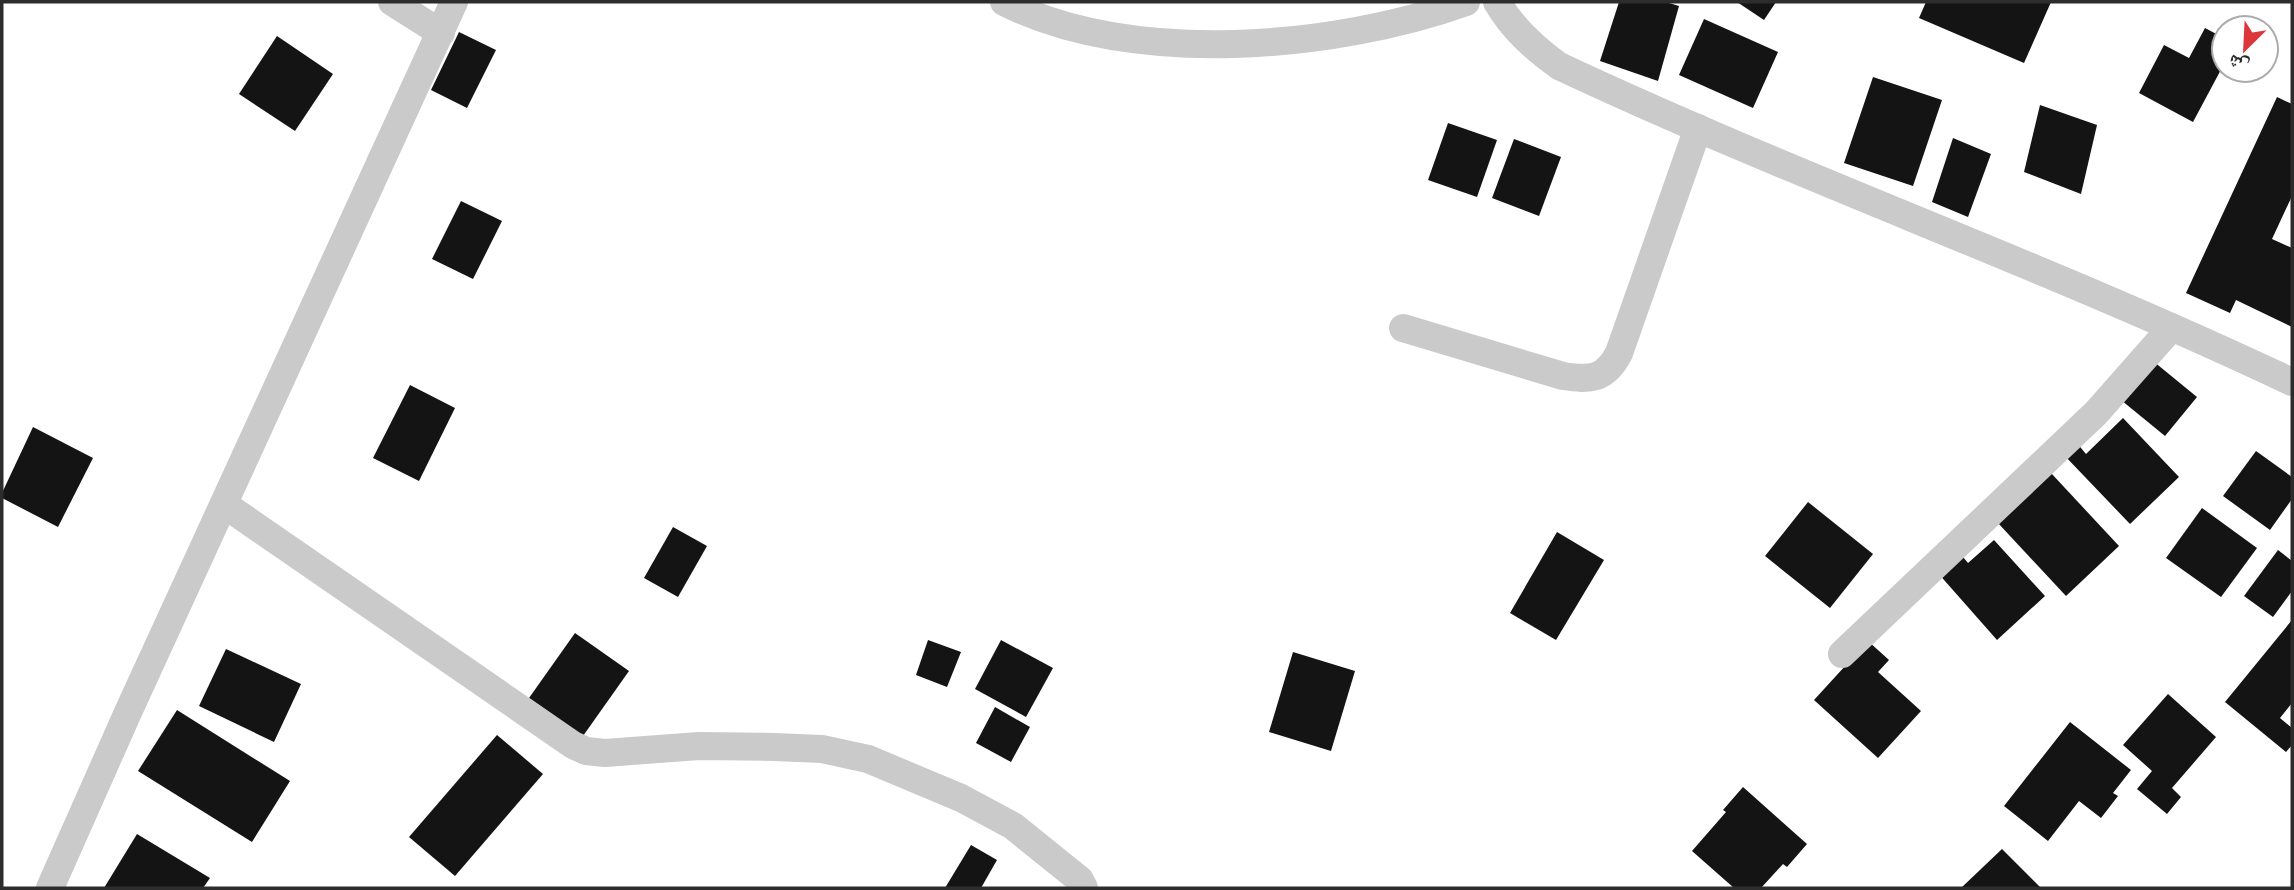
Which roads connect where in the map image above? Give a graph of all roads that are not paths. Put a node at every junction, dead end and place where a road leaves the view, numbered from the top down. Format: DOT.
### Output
graph roads {
  1 [pos="392,2"];
  2 [pos="454,2"];
  3 [pos="1004,2"];
  4 [pos="1466,2"];
  5 [pos="1497,2"];
  6 [pos="441,33"];
  7 [pos="1698,128"];
  8 [pos="1403,328"];
  9 [pos="2171,328"];
  10 [pos="2292,382"];
  11 [pos="225,505"];
  12 [pos="1842,654"];
  13 [pos="50,888"];
  14 [pos="1084,888"];
  1 -- 6 [label="street"];
  2 -- 6 [label="street"];
  3 -- 4 [label="street"];
  5 -- 7 [label="street"];
  6 -- 11 [label="street"];
  7 -- 8 [label="street"];
  7 -- 9 [label="street"];
  9 -- 10 [label="street"];
  9 -- 12 [label="street"];
  11 -- 13 [label="street"];
  11 -- 14 [label="street"];
}
